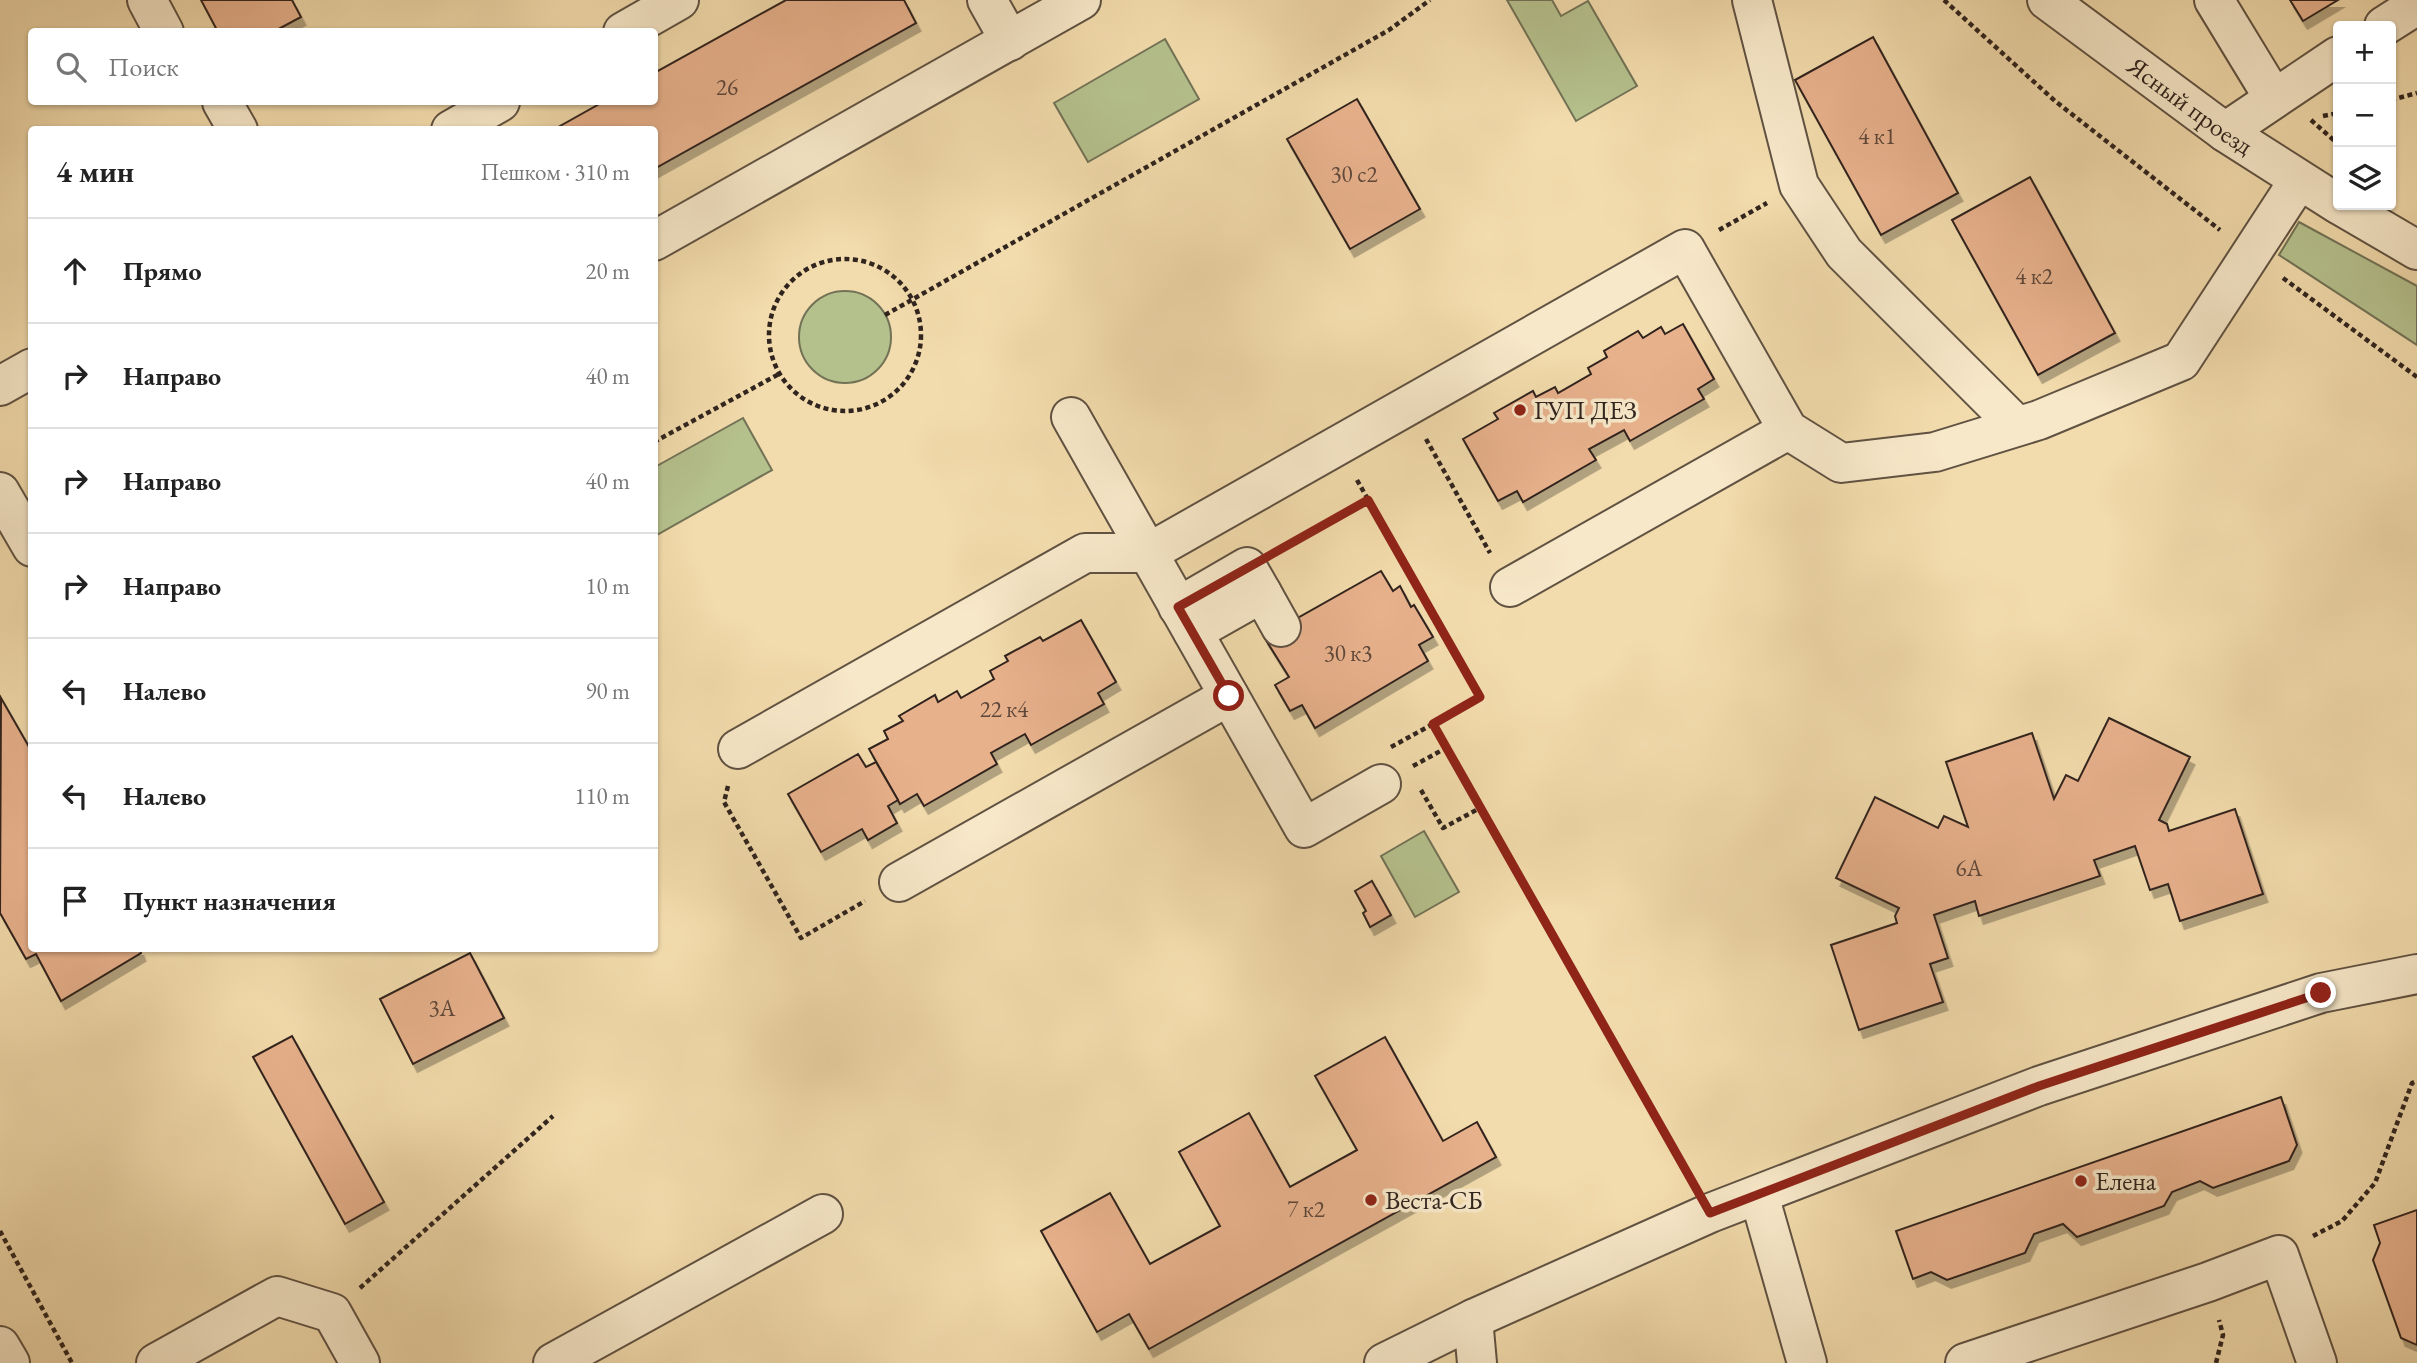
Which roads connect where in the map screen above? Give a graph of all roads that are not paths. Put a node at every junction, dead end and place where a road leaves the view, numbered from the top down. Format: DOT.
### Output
graph roads {
  1 [pos="147,0"];
  2 [pos="679,0"];
  3 [pos="987,0"];
  4 [pos="1082,0"];
  5 [pos="1752,0"];
  6 [pos="2047,0"];
  7 [pos="2214,0"];
  8 [pos="2417,5"];
  9 [pos="2392,21"];
  10 [pos="162,28"];
  11 [pos="630,28"];
  12 [pos="1010,41"];
  13 [pos="2333,59"];
  14 [pos="2273,97"];
  15 [pos="224,105"];
  16 [pos="495,105"];
  17 [pos="237,126"];
  18 [pos="458,126"];
  19 [pos="2225,132"];
  20 [pos="2299,180"];
  21 [pos="2333,200"];
  22 [pos="2349,210"];
  23 [pos="658,239"];
  24 [pos="2417,250"];
  25 [pos="28,370"];
  26 [pos="0,386"];
  27 [pos="1071,418"];
  28 [pos="2017,426"];
  29 [pos="1788,430"];
  30 [pos="0,492"];
  31 [pos="28,540"];
  32 [pos="1148,553"];
  33 [pos="1510,587"];
  34 [pos="1186,619"];
  35 [pos="1282,627"];
  36 [pos="1229,696"];
  37 [pos="738,750"];
  38 [pos="1400,774"];
  39 [pos="899,882"];
  40 [pos="2417,974"];
  41 [pos="1759,1195"];
  42 [pos="823,1214"];
  43 [pos="1472,1319"];
  44 [pos="0,1346"];
  45 [pos="562,1361"];
  46 [pos="10,1363"];
  47 [pos="156,1363"];
  48 [pos="360,1363"];
  49 [pos="1384,1363"];
  50 [pos="1477,1363"];
  51 [pos="1807,1363"];
  52 [pos="1965,1363"];
  53 [pos="2317,1363"];
  1 -- 10 [label="street"];
  2 -- 11 [label="street"];
  3 -- 12 [label="street"];
  4 -- 12 [label="street"];
  5 -- 28 [label="street"];
  6 -- 19 [label="street, Ясный проезд"];
  7 -- 14 [label="street"];
  8 -- 9 [label="street"];
  12 -- 23 [label="street"];
  13 -- 14 [label="street"];
  14 -- 19 [label="street"];
  15 -- 17 [label="street"];
  16 -- 18 [label="street"];
  19 -- 20 [label="street, Ясный проезд"];
  20 -- 21 [label="street, Ясный проезд"];
  20 -- 28 [label="street"];
  22 -- 24 [label="street, Ясный проезд"];
  25 -- 26 [label="street"];
  27 -- 32 [label="street"];
  28 -- 29 [label="street"];
  29 -- 32 [label="street"];
  29 -- 33 [label="street"];
  30 -- 31 [label="street"];
  32 -- 34 [label="street"];
  32 -- 37 [label="street"];
  34 -- 35 [label="street"];
  34 -- 36 [label="street"];
  36 -- 38 [label="street"];
  36 -- 39 [label="street"];
  40 -- 41 [label="street"];
  41 -- 43 [label="street"];
  41 -- 51 [label="street"];
  42 -- 45 [label="street"];
  43 -- 49 [label="street"];
  43 -- 50 [label="street"];
  44 -- 46 [label="street"];
  47 -- 48 [label="street"];
  52 -- 53 [label="street"];
}
